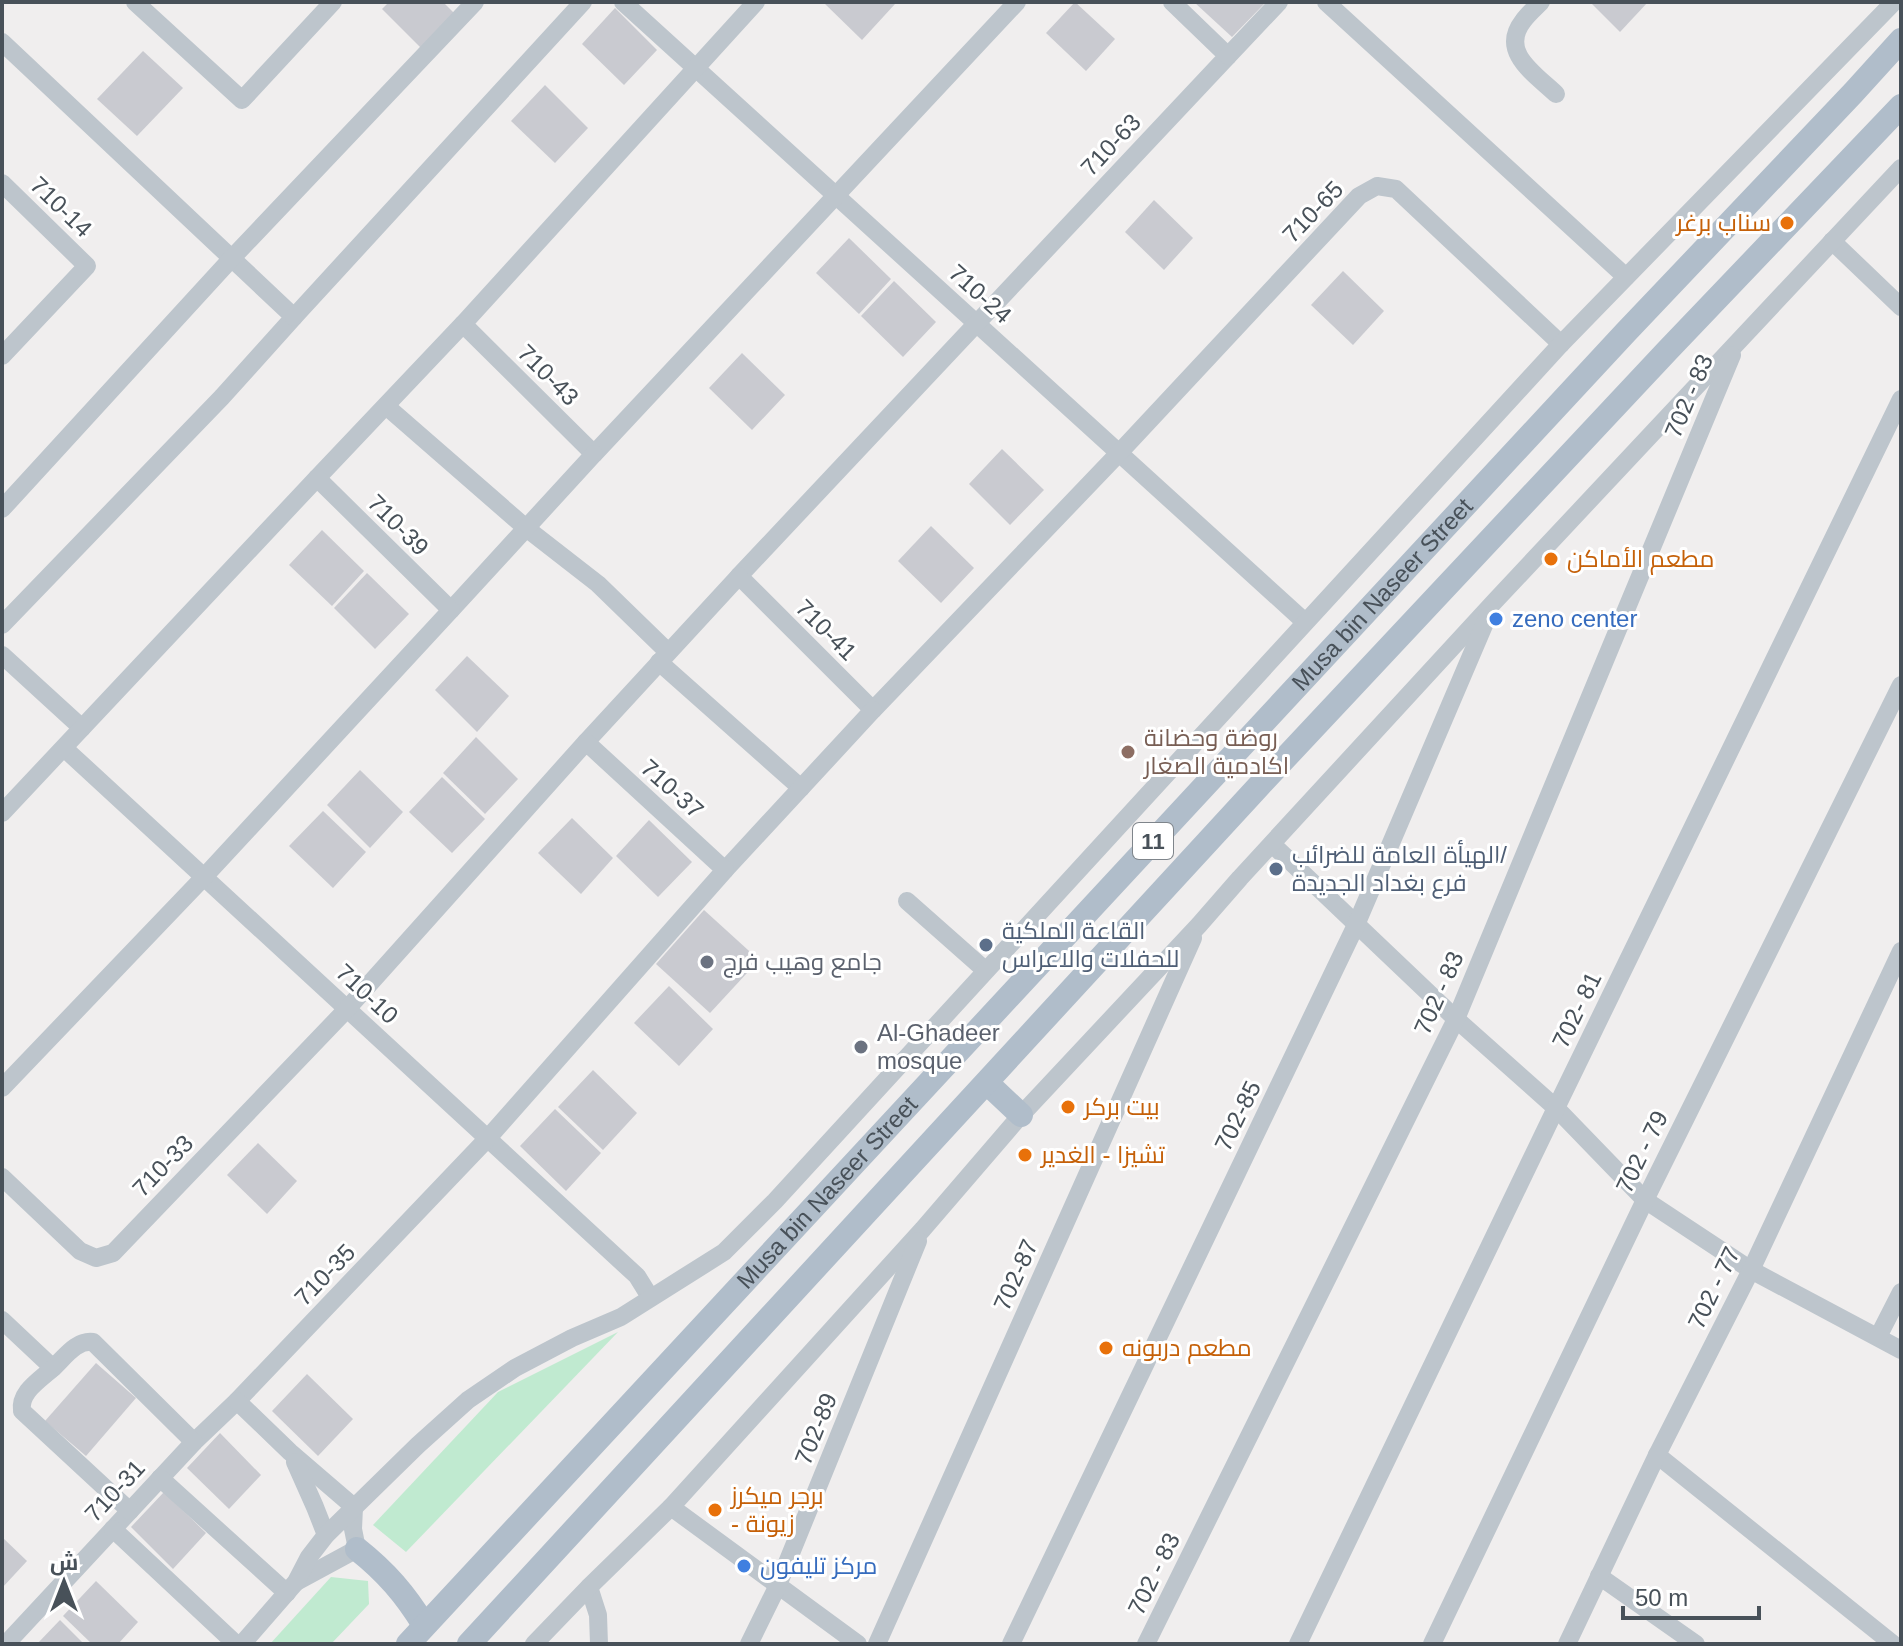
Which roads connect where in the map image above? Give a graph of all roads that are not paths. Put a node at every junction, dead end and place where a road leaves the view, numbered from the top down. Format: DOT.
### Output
graph roads {
  1 [pos="135,2"];
  2 [pos="333,2"];
  3 [pos="475,2"];
  4 [pos="583,2"];
  5 [pos="623,2"];
  6 [pos="756,2"];
  7 [pos="1017,2"];
  8 [pos="1172,2"];
  9 [pos="1279,2"];
  10 [pos="1326,2"];
  11 [pos="1541,2"];
  12 [pos="1894,2"];
  13 [pos="1901,40"];
  14 [pos="2,42"];
  15 [pos="1228,56"];
  16 [pos="695,68"];
  17 [pos="1556,94"];
  18 [pos="1901,106"];
  19 [pos="1901,168"];
  20 [pos="2,183"];
  21 [pos="837,197"];
  22 [pos="1832,241"];
  23 [pos="232,258"];
  24 [pos="1626,277"];
  25 [pos="1901,307"];
  26 [pos="294,317"];
  27 [pos="976,323"];
  28 [pos="463,324"];
  29 [pos="1561,344"];
  30 [pos="1737,344"];
  31 [pos="2,356"];
  32 [pos="1901,399"];
  33 [pos="386,406"];
  34 [pos="1119,453"];
  35 [pos="594,454"];
  36 [pos="317,478"];
  37 [pos="2,509"];
  38 [pos="526,528"];
  39 [pos="739,576"];
  40 [pos="1494,602"];
  41 [pos="451,610"];
  42 [pos="1305,622"];
  43 [pos="2,625"];
  44 [pos="2,655"];
  45 [pos="663,657"];
  46 [pos="1901,685"];
  47 [pos="873,710"];
  48 [pos="82,728"];
  49 [pos="586,742"];
  50 [pos="64,748"];
  51 [pos="801,788"];
  52 [pos="2,813"];
  53 [pos="1272,844"];
  54 [pos="725,870"];
  55 [pos="204,877"];
  56 [pos="907,901"];
  57 [pos="1199,925"];
  58 [pos="1356,925"];
  59 [pos="1901,951"];
  60 [pos="985,970"];
  61 [pos="347,1009"];
  62 [pos="1456,1019"];
  63 [pos="987,1083"];
  64 [pos="2,1088"];
  65 [pos="1556,1108"];
  66 [pos="1021,1115"];
  67 [pos="488,1138"];
  68 [pos="2,1177"];
  69 [pos="1645,1200"];
  70 [pos="923,1229"];
  71 [pos="1751,1270"];
  72 [pos="1901,1292"];
  73 [pos="650,1297"];
  74 [pos="2,1320"];
  75 [pos="1878,1337"];
  76 [pos="1901,1350"];
  77 [pos="53,1368"];
  78 [pos="237,1401"];
  79 [pos="194,1442"];
  80 [pos="290,1452"];
  81 [pos="1657,1455"];
  82 [pos="160,1478"];
  83 [pos="354,1507"];
  84 [pos="671,1507"];
  85 [pos="130,1511"];
  86 [pos="113,1529"];
  87 [pos="326,1535"];
  88 [pos="357,1549"];
  89 [pos="1599,1576"];
  90 [pos="778,1585"];
  91 [pos="589,1587"];
  92 [pos="292,1588"];
  93 [pos="416,1635"];
  94 [pos="6,1644"];
  95 [pos="236,1644"];
  96 [pos="242,1644"];
  97 [pos="469,1644"];
  98 [pos="534,1644"];
  99 [pos="599,1644"];
  100 [pos="749,1644"];
  101 [pos="858,1644"];
  102 [pos="877,1644"];
  103 [pos="1011,1644"];
  104 [pos="1146,1644"];
  105 [pos="1298,1644"];
  106 [pos="1432,1644"];
  107 [pos="1567,1644"];
  108 [pos="1696,1644"];
  109 [pos="1893,1644"];
  1 -- 2 [label="street"];
  3 -- 23 [label="street"];
  4 -- 26 [label="street"];
  5 -- 16 [label="street, 710-24"];
  6 -- 16 [label="street"];
  7 -- 21 [label="street"];
  8 -- 15 [label="street"];
  9 -- 15 [label="street, 710-63"];
  10 -- 24 [label="street"];
  11 -- 17 [label="street"];
  12 -- 24 [label="street"];
  13 -- 93 [label="main road, Musa bin Naseer Street / 11"];
  14 -- 23 [label="street"];
  15 -- 27 [label="street, 710-63"];
  16 -- 21 [label="street, 710-24"];
  16 -- 28 [label="street"];
  18 -- 63 [label="main road, Musa bin Naseer Street / 11"];
  19 -- 22 [label="street"];
  20 -- 31 [label="street, 710-14"];
  21 -- 27 [label="street, 710-24"];
  21 -- 35 [label="street"];
  22 -- 25 [label="street"];
  22 -- 30 [label="street"];
  23 -- 26 [label="street"];
  23 -- 37 [label="street"];
  24 -- 29 [label="street"];
  26 -- 43 [label="street"];
  27 -- 34 [label="street, 710-24"];
  27 -- 39 [label="street"];
  28 -- 33 [label="street"];
  28 -- 35 [label="street, 710-43"];
  29 -- 34 [label="street, 710-65"];
  29 -- 42 [label="street"];
  30 -- 40 [label="street"];
  30 -- 62 [label="street, 702 - 83"];
  32 -- 65 [label="street, 702- 81"];
  33 -- 36 [label="street"];
  33 -- 38 [label="street"];
  34 -- 42 [label="street, 710-24"];
  34 -- 47 [label="street"];
  35 -- 38 [label="street"];
  36 -- 41 [label="street, 710-39"];
  36 -- 48 [label="street"];
  38 -- 41 [label="street"];
  38 -- 45 [label="street"];
  39 -- 45 [label="street"];
  39 -- 47 [label="street, 710-41"];
  40 -- 53 [label="street"];
  40 -- 58 [label="street, 702-85"];
  41 -- 55 [label="street"];
  42 -- 60 [label="street"];
  44 -- 48 [label="street"];
  45 -- 49 [label="street"];
  45 -- 51 [label="street"];
  46 -- 69 [label="street, 702 - 79"];
  47 -- 51 [label="street"];
  48 -- 50 [label="street"];
  49 -- 54 [label="street, 710-37"];
  49 -- 61 [label="street"];
  50 -- 52 [label="street"];
  50 -- 55 [label="street, 710-10"];
  51 -- 54 [label="street"];
  53 -- 57 [label="street"];
  53 -- 58 [label="street"];
  54 -- 67 [label="street"];
  55 -- 61 [label="street, 710-10"];
  55 -- 64 [label="street"];
  56 -- 60 [label="street"];
  57 -- 66 [label="street"];
  57 -- 102 [label="street, 702-87"];
  58 -- 62 [label="street"];
  58 -- 103 [label="street, 702-85"];
  59 -- 71 [label="street, 702 - 77"];
  60 -- 73 [label="street"];
  61 -- 67 [label="street, 710-10"];
  61 -- 68 [label="street, 710-33"];
  62 -- 65 [label="street"];
  62 -- 104 [label="street, 702 - 83"];
  63 -- 66 [label="main road"];
  63 -- 97 [label="main road, Musa bin Naseer Street / 11"];
  65 -- 69 [label="street"];
  65 -- 105 [label="street, 702- 81"];
  66 -- 70 [label="street"];
  67 -- 73 [label="street, 710-10"];
  67 -- 78 [label="street, 710-35"];
  69 -- 71 [label="street"];
  69 -- 106 [label="street, 702 - 79"];
  70 -- 84 [label="street"];
  70 -- 90 [label="street, 702-89"];
  71 -- 75 [label="street"];
  71 -- 81 [label="street, 702 - 77"];
  72 -- 75 [label="street"];
  73 -- 83 [label="street"];
  74 -- 77 [label="street"];
  75 -- 76 [label="street"];
  77 -- 79 [label="street"];
  77 -- 85 [label="street"];
  78 -- 79 [label="street, 710-35"];
  78 -- 80 [label="street"];
  79 -- 82 [label="street, 710-31"];
  80 -- 83 [label="street"];
  80 -- 87 [label="street"];
  81 -- 89 [label="street, 702 - 77"];
  81 -- 109 [label="street"];
  82 -- 85 [label="street, 710-31"];
  82 -- 92 [label="street"];
  83 -- 87 [label="street"];
  83 -- 88 [label="street"];
  84 -- 90 [label="street"];
  84 -- 91 [label="street"];
  85 -- 86 [label="street, 710-31"];
  86 -- 94 [label="street, 710-31"];
  86 -- 95 [label="street"];
  87 -- 92 [label="street"];
  88 -- 92 [label="street"];
  88 -- 93 [label="main road"];
  89 -- 107 [label="street, 702 - 77"];
  89 -- 108 [label="street"];
  90 -- 100 [label="street, 702-89"];
  90 -- 101 [label="street"];
  91 -- 98 [label="street"];
  91 -- 99 [label="street"];
  92 -- 96 [label="street"];
}
